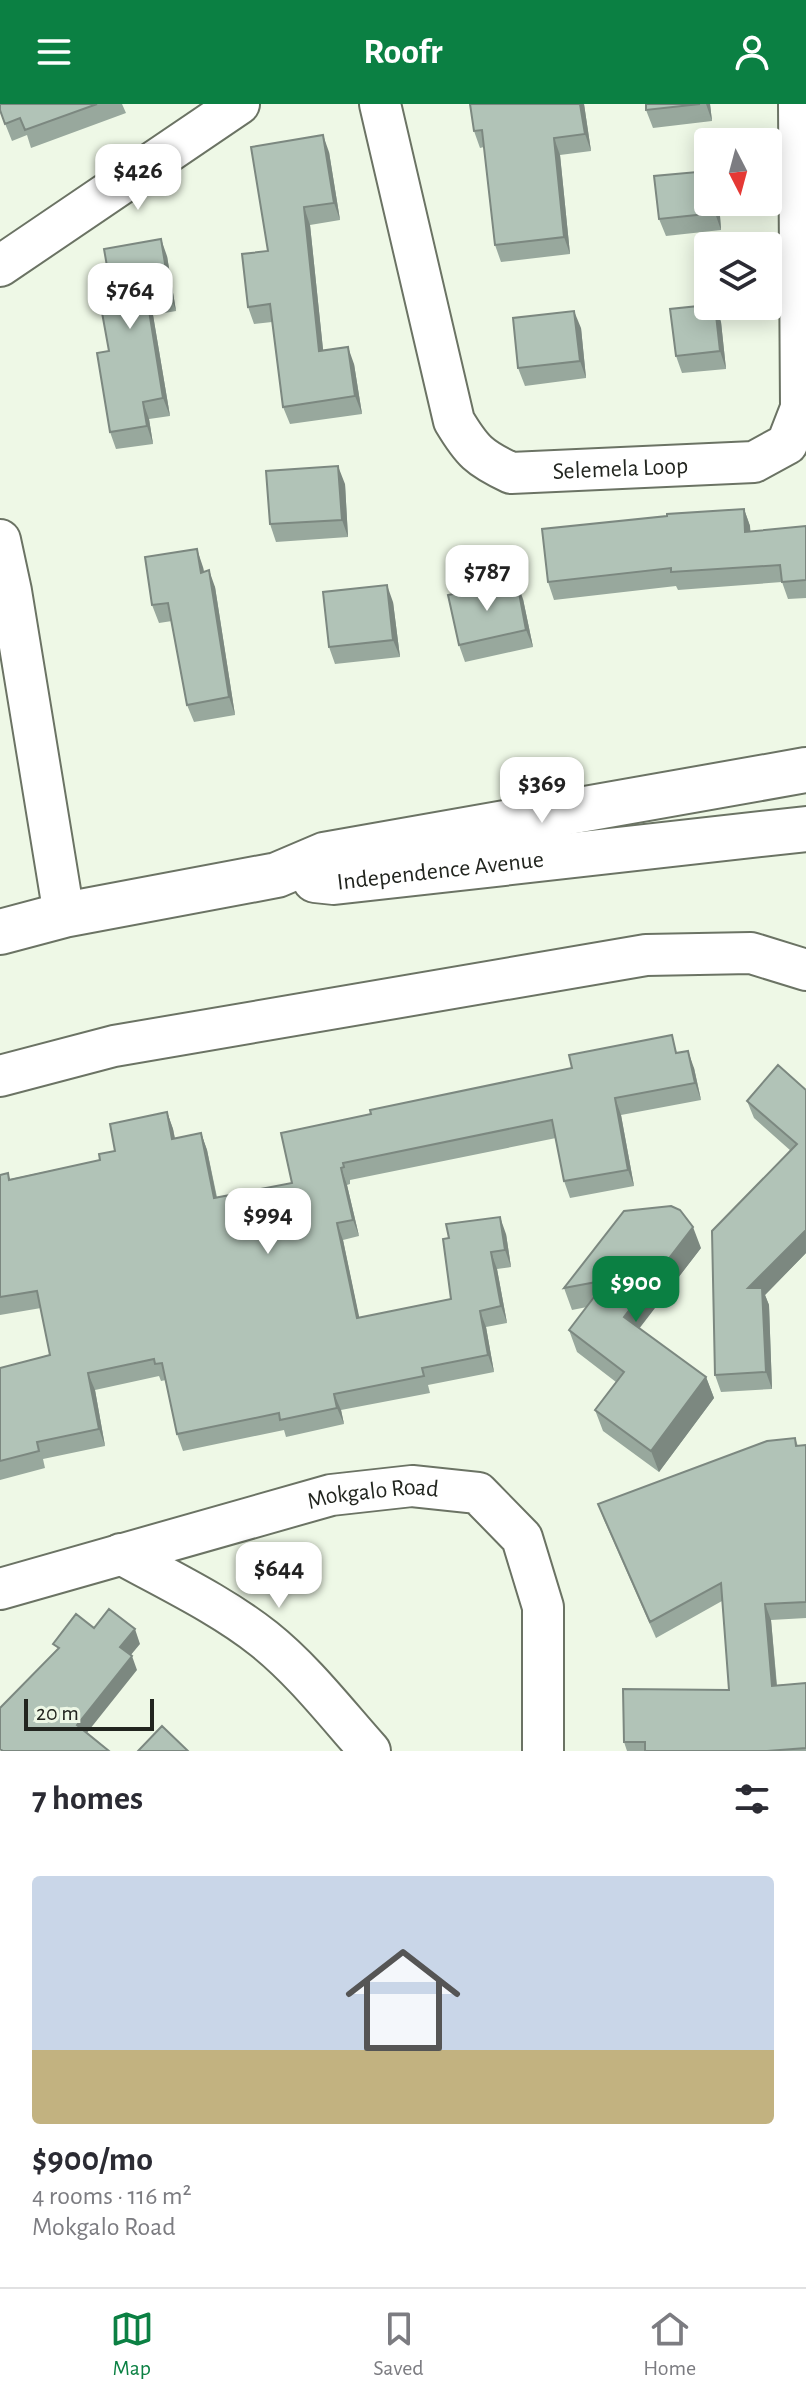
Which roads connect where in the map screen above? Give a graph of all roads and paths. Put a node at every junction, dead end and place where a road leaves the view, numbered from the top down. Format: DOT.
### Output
graph roads {
  1 [pos="239,104"];
  2 [pos="380,104"];
  3 [pos="799,104"];
  4 [pos="0,266"];
  5 [pos="0,540"];
  6 [pos="806,770"];
  7 [pos="806,829"];
  8 [pos="277,875"];
  9 [pos="64,915"];
  10 [pos="0,932"];
  11 [pos="806,970"];
  12 [pos="0,1076"];
  13 [pos="121,1554"];
  14 [pos="0,1589"];
  15 [pos="370,1751"];
  16 [pos="543,1751"];
  1 -- 4 [label="street"];
  2 -- 3 [label="street, Selemela Loop"];
  5 -- 9 [label="street"];
  6 -- 8 [label="street, Independence Avenue"];
  7 -- 8 [label="street, Independence Avenue"];
  8 -- 9 [label="street"];
  9 -- 10 [label="street"];
  11 -- 12 [label="street"];
  13 -- 14 [label="street, Mokgalo Road"];
  13 -- 15 [label="street"];
  13 -- 16 [label="street, Mokgalo Road"];
}
